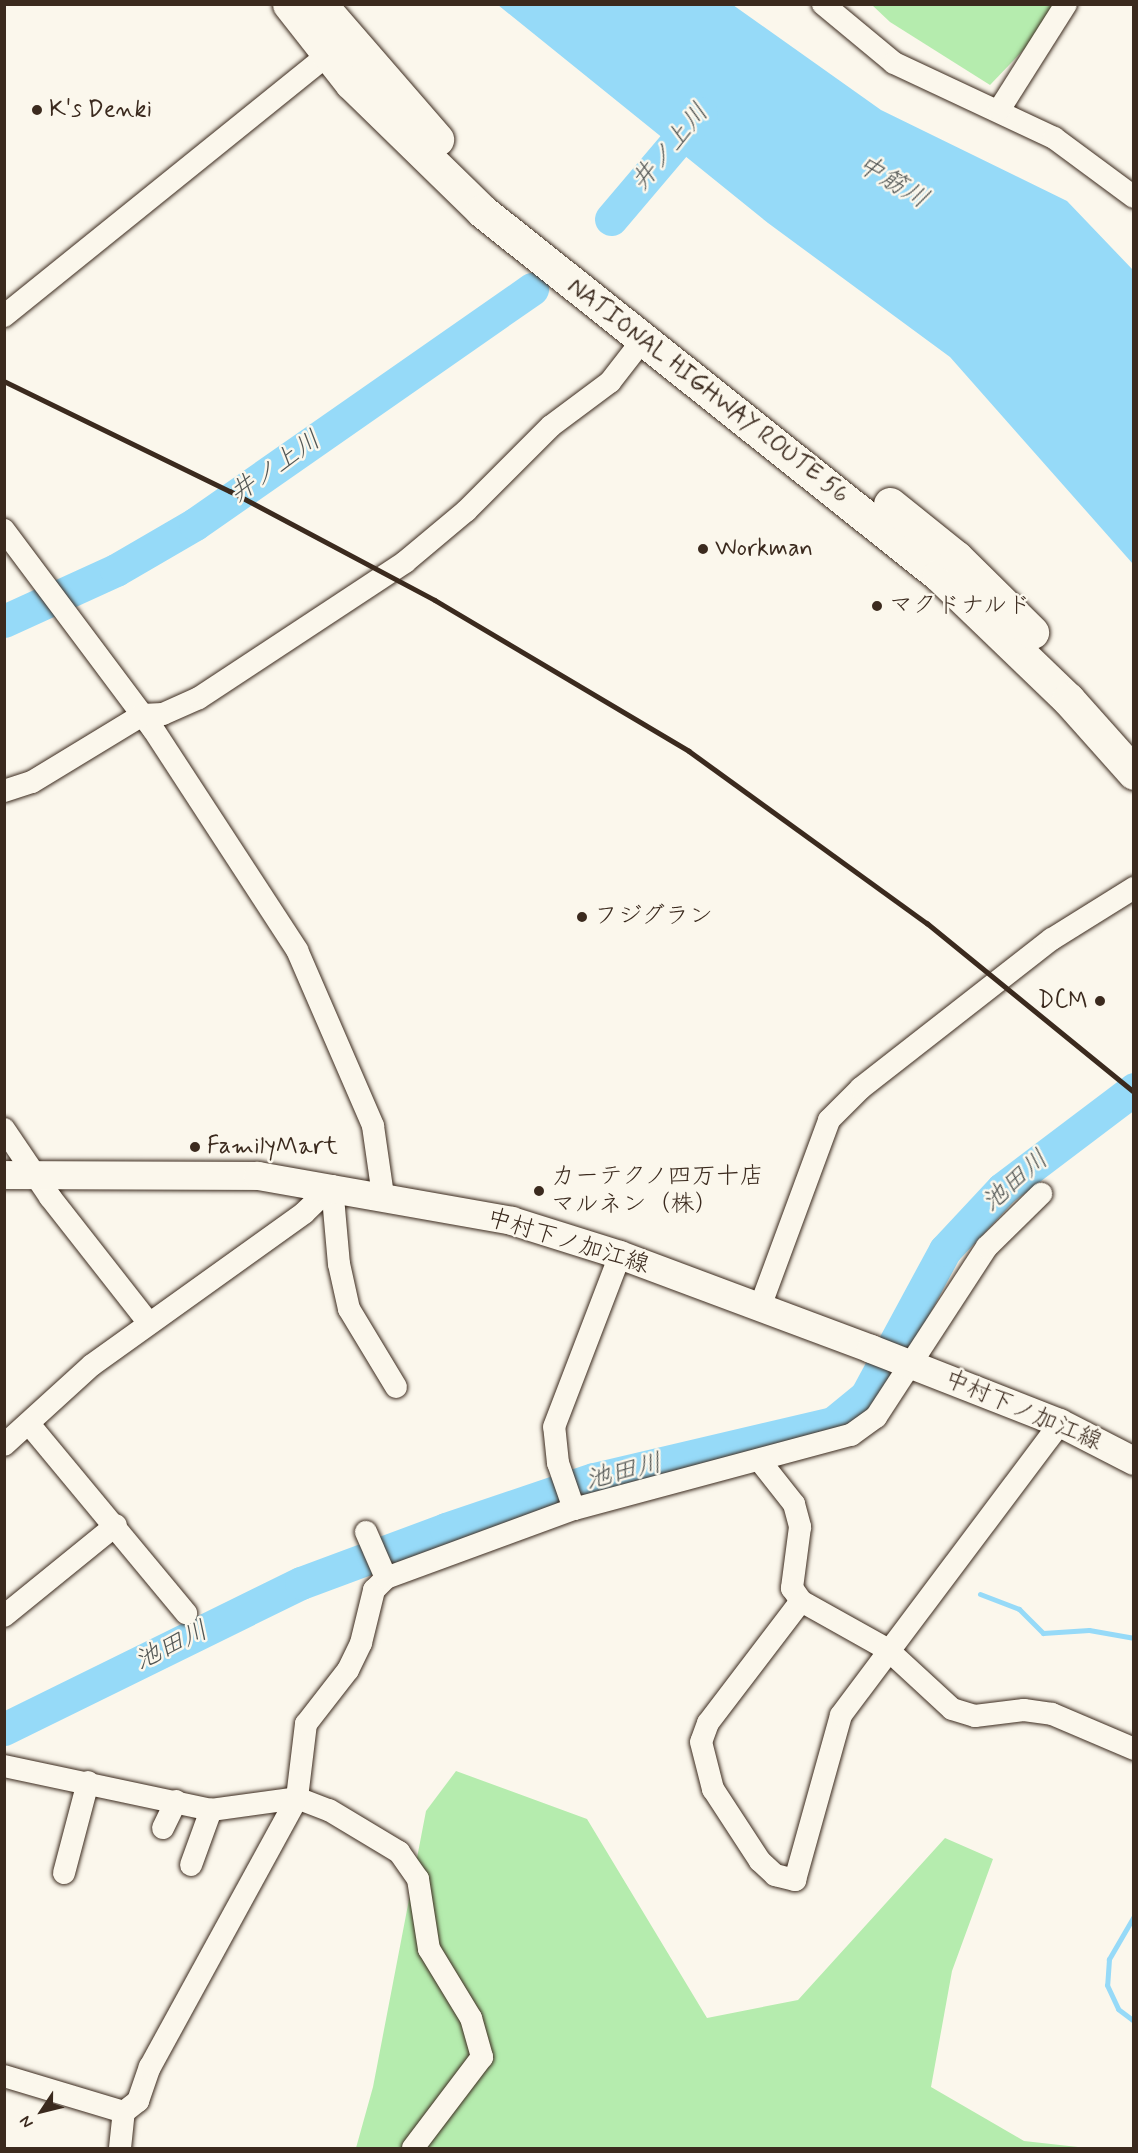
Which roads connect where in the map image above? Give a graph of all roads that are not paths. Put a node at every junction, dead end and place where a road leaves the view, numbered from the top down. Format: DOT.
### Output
graph roads {
  1 [pos="289,4"];
  2 [pos="320,4"];
  3 [pos="823,4"];
  4 [pos="1066,4"];
  5 [pos="337,47"];
  6 [pos="999,110"];
  7 [pos="1134,197"];
  8 [pos="4,316"];
  9 [pos="641,342"];
  10 [pos="4,530"];
  11 [pos="142,715"];
  12 [pos="1134,738"];
  13 [pos="1134,773"];
  14 [pos="4,791"];
  15 [pos="1134,888"];
  16 [pos="4,1129"];
  17 [pos="38,1174"];
  18 [pos="4,1175"];
  19 [pos="332,1186"];
  20 [pos="1041,1194"];
  21 [pos="383,1195"];
  22 [pos="620,1255"];
  23 [pos="759,1306"];
  24 [pos="148,1322"];
  25 [pos="911,1365"];
  26 [pos="396,1387"];
  27 [pos="1060,1423"];
  28 [pos="29,1424"];
  29 [pos="4,1445"];
  30 [pos="760,1461"];
  31 [pos="1134,1461"];
  32 [pos="574,1509"];
  33 [pos="116,1525"];
  34 [pos="366,1532"];
  35 [pos="386,1578"];
  36 [pos="801,1600"];
  37 [pos="186,1613"];
  38 [pos="4,1616"];
  39 [pos="887,1649"];
  40 [pos="1134,1749"];
  41 [pos="4,1766"];
  42 [pos="88,1782"];
  43 [pos="297,1798"];
  44 [pos="176,1801"];
  45 [pos="211,1810"];
  46 [pos="163,1828"];
  47 [pos="191,1865"];
  48 [pos="64,1873"];
  49 [pos="4,2076"];
  50 [pos="124,2112"];
  51 [pos="120,2148"];
  52 [pos="413,2148"];
  1 -- 5 [label="highway, NATIONAL HIGHWAY ROUTE 56"];
  2 -- 5 [label="highway, NATIONAL HIGHWAY ROUTE 56"];
  3 -- 6 [label="street"];
  4 -- 6 [label="street"];
  5 -- 8 [label="street"];
  5 -- 9 [label="highway, NATIONAL HIGHWAY ROUTE 56"];
  5 -- 12 [label="highway, NATIONAL HIGHWAY ROUTE 56"];
  6 -- 7 [label="street"];
  9 -- 11 [label="street"];
  9 -- 13 [label="highway, NATIONAL HIGHWAY ROUTE 56"];
  10 -- 11 [label="street"];
  11 -- 14 [label="street"];
  11 -- 21 [label="street"];
  15 -- 23 [label="street"];
  16 -- 17 [label="street"];
  17 -- 18 [label="main road, 中村下ノ加江線"];
  17 -- 19 [label="main road, 中村下ノ加江線"];
  17 -- 24 [label="street"];
  19 -- 21 [label="main road, 中村下ノ加江線"];
  19 -- 24 [label="street"];
  19 -- 26 [label="street"];
  20 -- 25 [label="street"];
  21 -- 22 [label="main road, 中村下ノ加江線"];
  22 -- 23 [label="main road, 中村下ノ加江線"];
  22 -- 32 [label="street"];
  23 -- 25 [label="main road, 中村下ノ加江線"];
  24 -- 28 [label="street"];
  25 -- 27 [label="main road, 中村下ノ加江線"];
  25 -- 30 [label="street"];
  27 -- 31 [label="main road, 中村下ノ加江線"];
  27 -- 39 [label="street"];
  28 -- 29 [label="street"];
  28 -- 33 [label="street"];
  30 -- 32 [label="street"];
  30 -- 36 [label="street"];
  32 -- 35 [label="street"];
  33 -- 37 [label="street"];
  33 -- 38 [label="street"];
  34 -- 35 [label="street"];
  35 -- 43 [label="street"];
  36 -- 39 [label="street"];
  36 -- 39 [label="street"];
  39 -- 40 [label="street"];
  41 -- 42 [label="street"];
  42 -- 44 [label="street"];
  42 -- 48 [label="street"];
  43 -- 45 [label="street"];
  43 -- 50 [label="street"];
  43 -- 52 [label="street"];
  44 -- 45 [label="street"];
  44 -- 46 [label="street"];
  45 -- 47 [label="street"];
  49 -- 50 [label="street"];
  50 -- 51 [label="street"];
}
